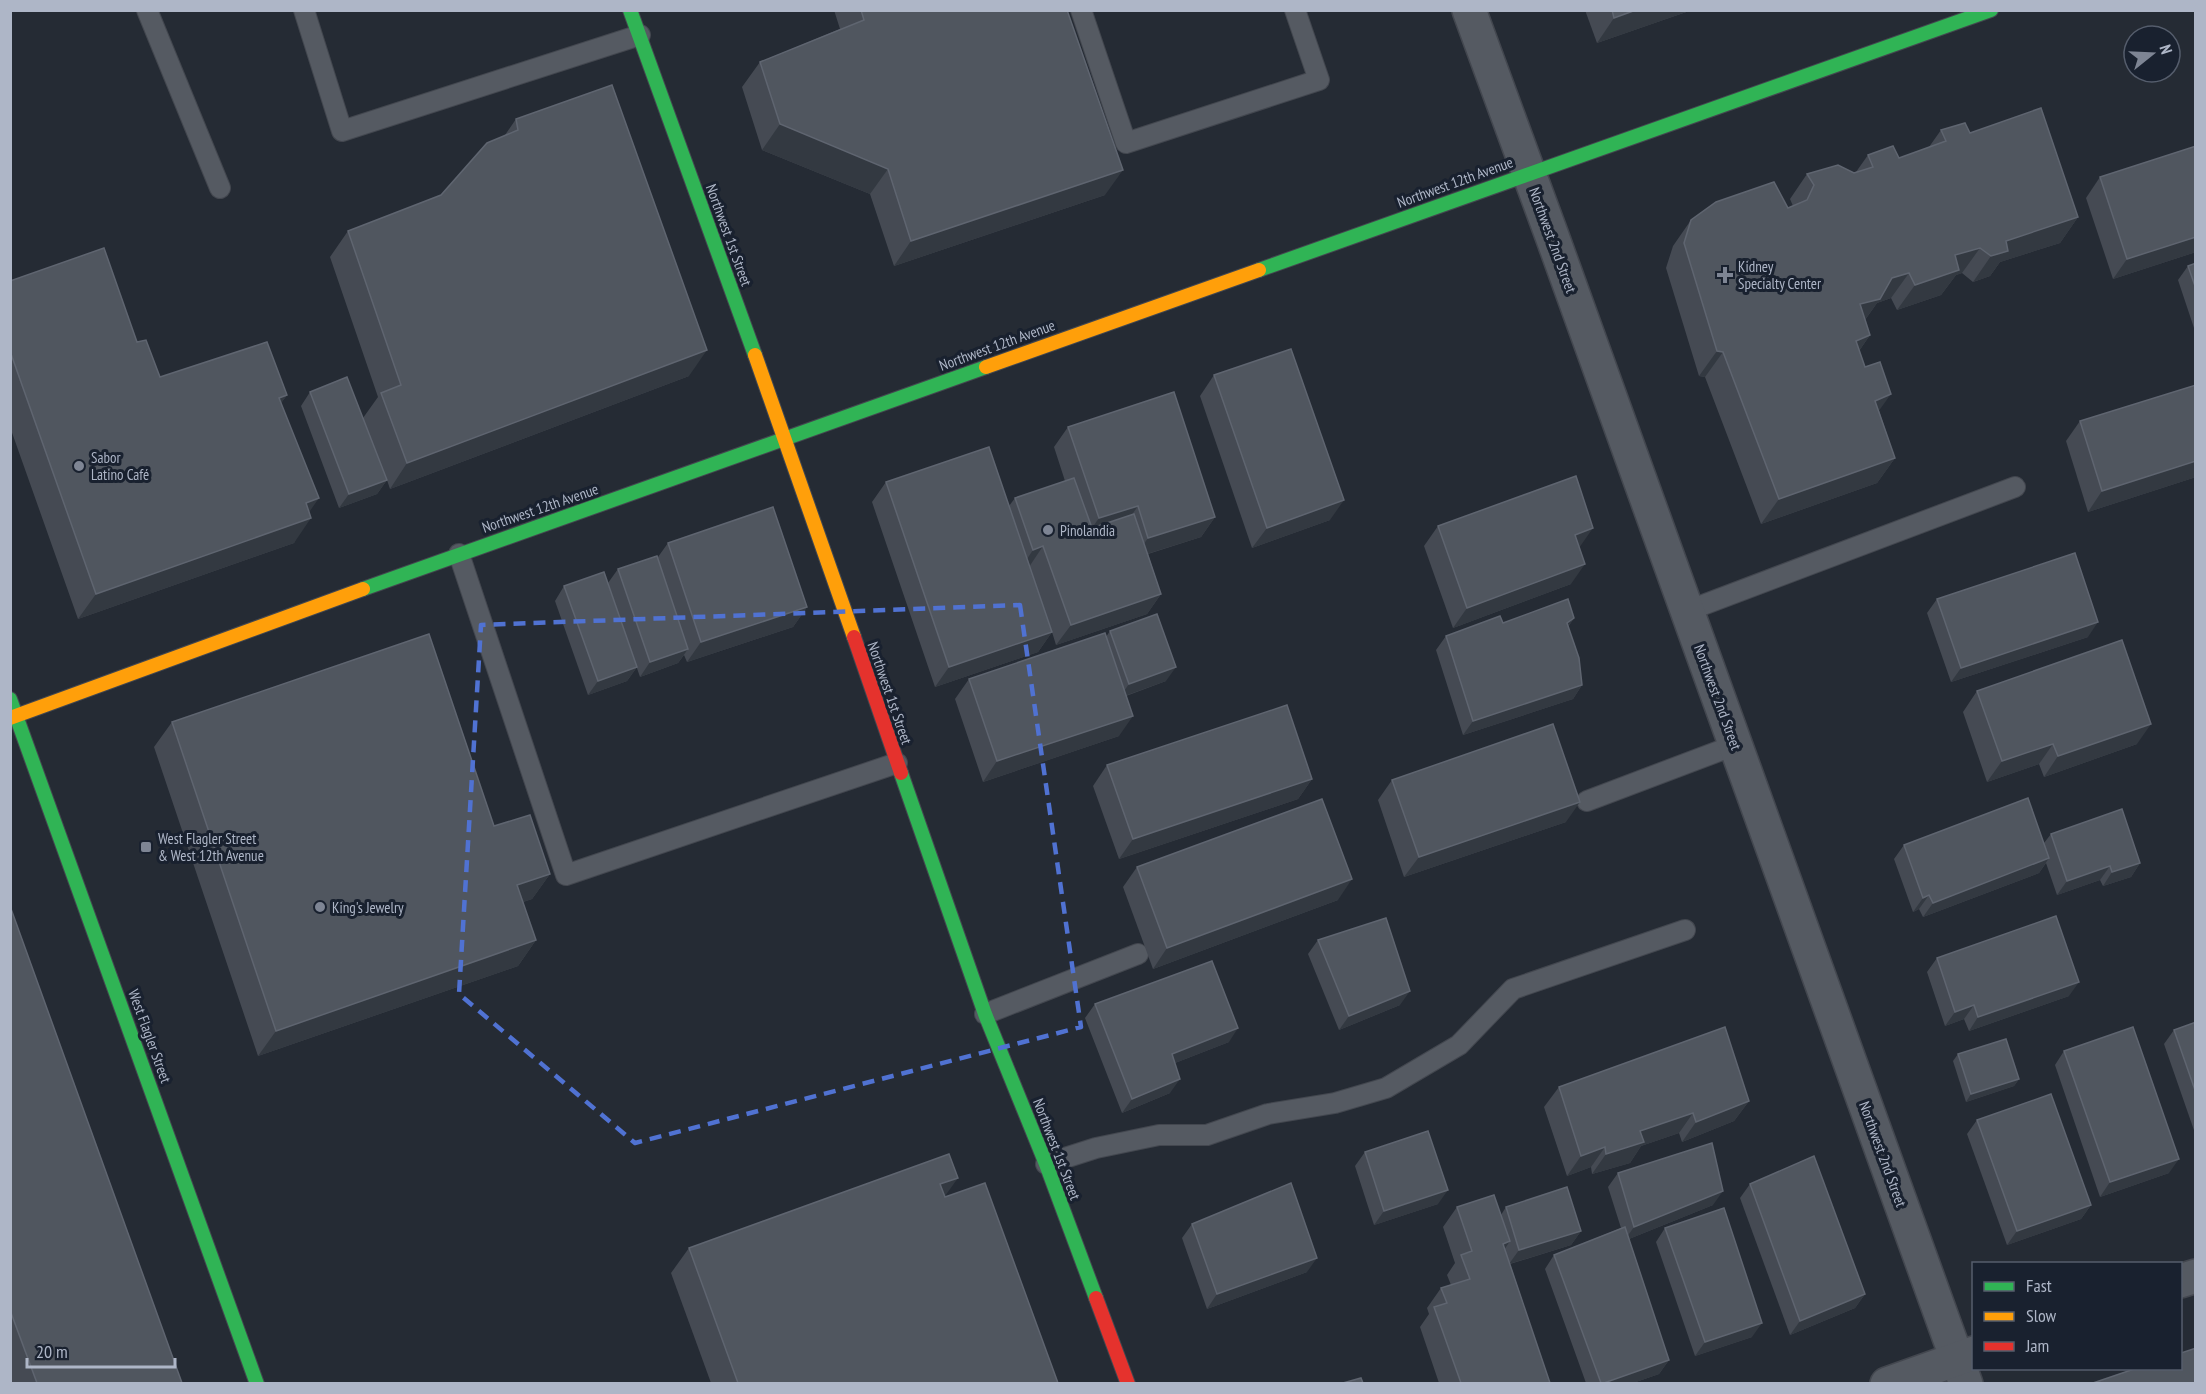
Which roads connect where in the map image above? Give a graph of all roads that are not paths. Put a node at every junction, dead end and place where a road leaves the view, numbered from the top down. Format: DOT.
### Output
graph roads {
  1 [pos="147,10"];
  2 [pos="304,10"];
  3 [pos="630,10"];
  4 [pos="1081,10"];
  5 [pos="1295,10"];
  6 [pos="1469,10"];
  7 [pos="1991,10"];
  8 [pos="640,36"];
  9 [pos="1528,173"];
  10 [pos="220,188"];
  11 [pos="785,438"];
  12 [pos="2015,487"];
  13 [pos="459,554"];
  14 [pos="1687,611"];
  15 [pos="10,699"];
  16 [pos="14,717"];
  17 [pos="1735,745"];
  18 [pos="897,763"];
  19 [pos="1587,801"];
  20 [pos="1685,930"];
  21 [pos="1138,954"];
  22 [pos="985,1014"];
  23 [pos="1046,1164"];
  24 [pos="1965,1365"];
  25 [pos="257,1383"];
  26 [pos="1128,1383"];
  27 [pos="1887,1383"];
  1 -- 10 [label="lane"];
  2 -- 8 [label="lane"];
  3 -- 8 [label="main road, Northwest 1st Street"];
  4 -- 5 [label="lane"];
  6 -- 9 [label="street, Northwest 2nd Street"];
  7 -- 9 [label="main road, Northwest 12th Avenue"];
  8 -- 11 [label="main road, Northwest 1st Street"];
  9 -- 11 [label="main road, Northwest 12th Avenue"];
  9 -- 14 [label="street, Northwest 2nd Street"];
  11 -- 13 [label="main road, Northwest 12th Avenue"];
  11 -- 18 [label="main road, Northwest 1st Street"];
  12 -- 14 [label="lane"];
  13 -- 16 [label="main road, Northwest 12th Avenue"];
  13 -- 18 [label="lane"];
  14 -- 17 [label="street, Northwest 2nd Street"];
  15 -- 16 [label="main road, West Flagler Street"];
  16 -- 25 [label="main road, West Flagler Street"];
  17 -- 19 [label="lane"];
  17 -- 24 [label="street, Northwest 2nd Street"];
  18 -- 22 [label="main road, Northwest 1st Street"];
  20 -- 23 [label="lane"];
  21 -- 22 [label="lane"];
  22 -- 23 [label="main road, Northwest 1st Street"];
  23 -- 26 [label="main road, Northwest 1st Street"];
  24 -- 27 [label="street"];
}
